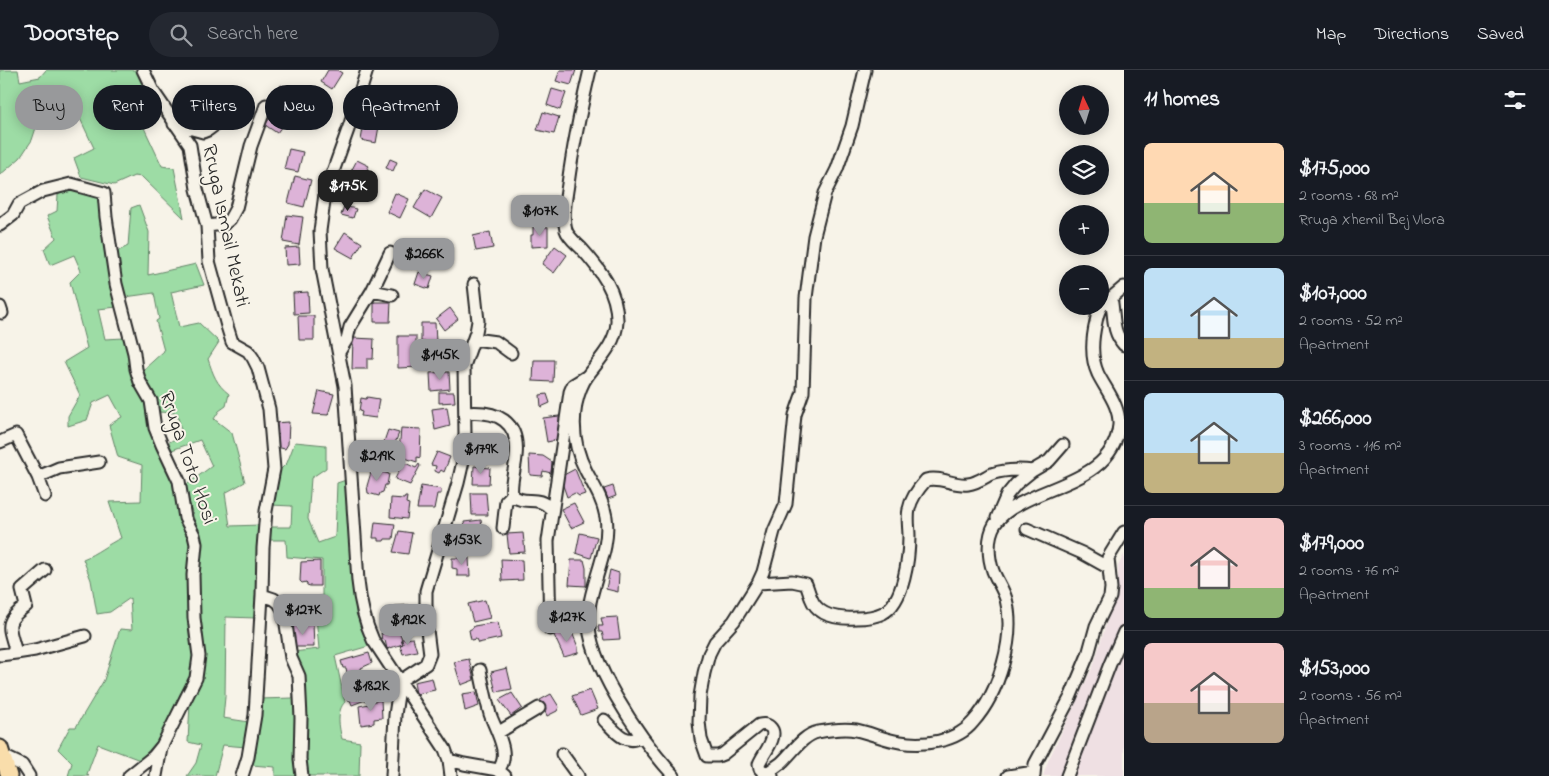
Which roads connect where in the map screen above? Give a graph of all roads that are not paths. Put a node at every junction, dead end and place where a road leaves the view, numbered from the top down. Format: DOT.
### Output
graph roads {
  1 [pos="143,70"];
  2 [pos="367,70"];
  3 [pos="590,70"];
  4 [pos="865,70"];
  5 [pos="265,108"];
  6 [pos="172,121"];
  7 [pos="179,130"];
  8 [pos="196,130"];
  9 [pos="208,130"];
  10 [pos="0,225"];
  11 [pos="208,226"];
  12 [pos="390,253"];
  13 [pos="474,284"];
  14 [pos="1124,287"];
  15 [pos="372,291"];
  16 [pos="392,294"];
  17 [pos="1111,298"];
  18 [pos="474,340"];
  19 [pos="1124,344"];
  20 [pos="339,352"];
  21 [pos="511,353"];
  22 [pos="586,377"];
  23 [pos="465,413"];
  24 [pos="0,442"];
  25 [pos="1063,445"];
  26 [pos="99,462"];
  27 [pos="1032,471"];
  28 [pos="38,477"];
  29 [pos="512,495"];
  30 [pos="45,496"];
  31 [pos="551,509"];
  32 [pos="995,524"];
  33 [pos="503,528"];
  34 [pos="1027,529"];
  35 [pos="1124,532"];
  36 [pos="1109,568"];
  37 [pos="45,570"];
  38 [pos="758,583"];
  39 [pos="262,596"];
  40 [pos="550,629"];
  41 [pos="1124,632"];
  42 [pos="85,636"];
  43 [pos="16,653"];
  44 [pos="0,655"];
  45 [pos="480,670"];
  46 [pos="400,681"];
  47 [pos="539,708"];
  48 [pos="604,720"];
  49 [pos="499,732"];
  50 [pos="641,736"];
  51 [pos="162,746"];
  52 [pos="2,752"];
  53 [pos="562,754"];
  54 [pos="449,760"];
  55 [pos="502,773"];
  56 [pos="1034,774"];
  57 [pos="767,775"];
  58 [pos="9,776"];
  59 [pos="30,776"];
  60 [pos="129,776"];
  61 [pos="156,776"];
  62 [pos="242,776"];
  63 [pos="302,776"];
  64 [pos="392,776"];
  65 [pos="451,776"];
  66 [pos="578,776"];
  67 [pos="674,776"];
  68 [pos="1008,776"];
  69 [pos="1067,776"];
  1 -- 6 [label="street, Rruga Ismail Mekati"];
  2 -- 20 [label="street"];
  3 -- 22 [label="street"];
  4 -- 38 [label="street"];
  5 -- 11 [label="street"];
  7 -- 11 [label="street, Rruga Ismail Mekati"];
  8 -- 9 [label="street"];
  10 -- 51 [label="street, Rruga Toto Hosi"];
  11 -- 39 [label="street, Rruga Ismail Mekati"];
  12 -- 15 [label="street"];
  13 -- 18 [label="street"];
  14 -- 17 [label="street"];
  15 -- 16 [label="street"];
  15 -- 20 [label="street"];
  17 -- 19 [label="street"];
  17 -- 32 [label="street"];
  18 -- 21 [label="street"];
  18 -- 23 [label="street"];
  20 -- 46 [label="street"];
  22 -- 31 [label="street"];
  22 -- 50 [label="street"];
  23 -- 29 [label="street"];
  23 -- 46 [label="street"];
  24 -- 28 [label="street"];
  25 -- 27 [label="street"];
  26 -- 28 [label="street"];
  27 -- 32 [label="street"];
  27 -- 38 [label="street"];
  28 -- 30 [label="street"];
  29 -- 31 [label="street"];
  29 -- 33 [label="street"];
  31 -- 40 [label="street"];
  32 -- 57 [label="street"];
  34 -- 36 [label="street"];
  35 -- 36 [label="street"];
  36 -- 56 [label="street"];
  37 -- 43 [label="street"];
  38 -- 57 [label="street"];
  39 -- 62 [label="street, Rruga Ismail Mekati"];
  39 -- 63 [label="street"];
  41 -- 69 [label="street"];
  42 -- 43 [label="street"];
  43 -- 44 [label="street"];
  45 -- 49 [label="street"];
  46 -- 54 [label="street"];
  46 -- 64 [label="street"];
  47 -- 49 [label="street"];
  48 -- 50 [label="street"];
  49 -- 55 [label="street"];
  50 -- 67 [label="street"];
  51 -- 60 [label="street, Rruga Toto Hosi"];
  51 -- 61 [label="street"];
  52 -- 58 [label="main road"];
  52 -- 59 [label="street"];
  53 -- 66 [label="street"];
  54 -- 55 [label="street"];
  54 -- 65 [label="street"];
  56 -- 68 [label="street"];
}
